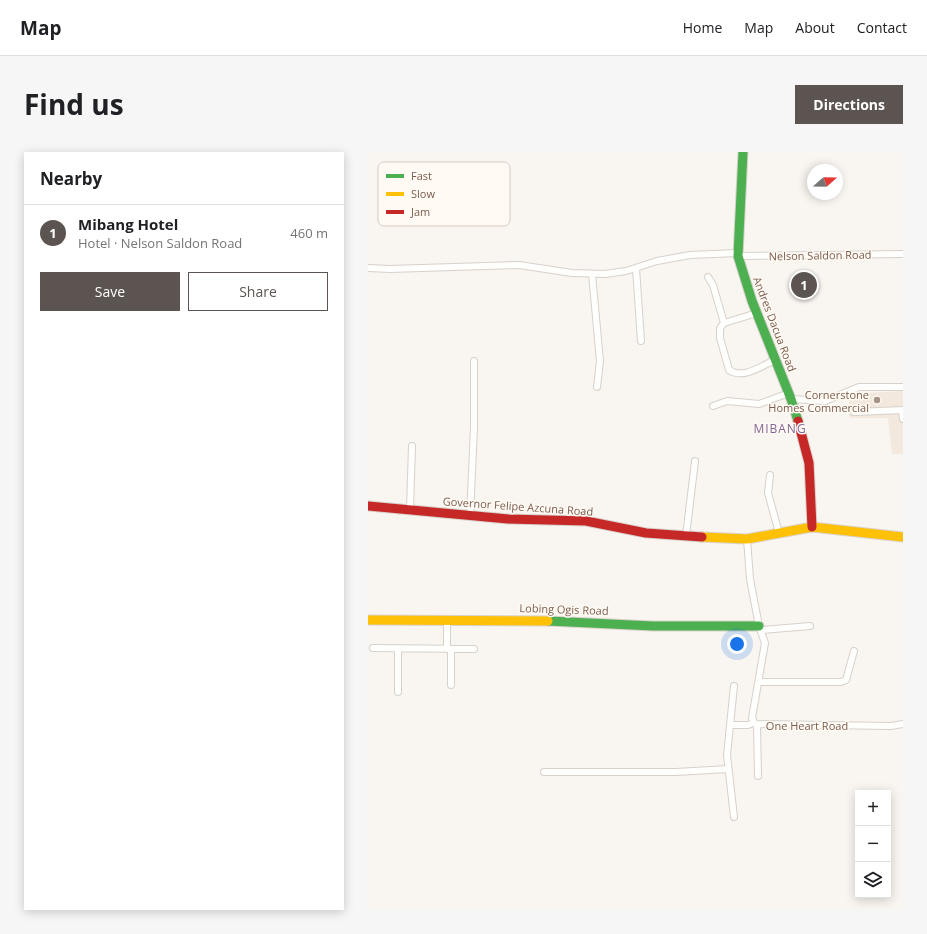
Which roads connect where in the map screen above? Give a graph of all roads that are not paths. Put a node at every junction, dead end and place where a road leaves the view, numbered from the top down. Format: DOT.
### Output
graph roads {
  1 [pos="743,152"];
  2 [pos="738,254"];
  3 [pos="903,254"];
  4 [pos="368,268"];
  5 [pos="636,268"];
  6 [pos="592,274"];
  7 [pos="708,277"];
  8 [pos="757,312"];
  9 [pos="724,323"];
  10 [pos="641,341"];
  11 [pos="776,360"];
  12 [pos="474,361"];
  13 [pos="597,387"];
  14 [pos="903,387"];
  15 [pos="790,396"];
  16 [pos="714,406"];
  17 [pos="903,410"];
  18 [pos="854,412"];
  19 [pos="903,419"];
  20 [pos="412,446"];
  21 [pos="695,461"];
  22 [pos="770,475"];
  23 [pos="368,506"];
  24 [pos="410,509"];
  25 [pos="470,516"];
  26 [pos="812,526"];
  27 [pos="779,533"];
  28 [pos="686,536"];
  29 [pos="903,538"];
  30 [pos="747,539"];
  31 [pos="447,619"];
  32 [pos="368,620"];
  33 [pos="810,626"];
  34 [pos="760,628"];
  35 [pos="372,648"];
  36 [pos="398,649"];
  37 [pos="449,649"];
  38 [pos="474,649"];
  39 [pos="854,651"];
  40 [pos="759,682"];
  41 [pos="451,685"];
  42 [pos="734,686"];
  43 [pos="398,692"];
  44 [pos="755,724"];
  45 [pos="903,724"];
  46 [pos="730,725"];
  47 [pos="728,769"];
  48 [pos="544,772"];
  49 [pos="758,776"];
  50 [pos="734,817"];
  1 -- 2 [label="street, Andres Dacua Road"];
  2 -- 3 [label="street, Nelson Saldon Road"];
  2 -- 5 [label="street, Nelson Saldon Road"];
  2 -- 8 [label="street, Andres Dacua Road"];
  4 -- 6 [label="street, Nelson Saldon Road"];
  5 -- 6 [label="street, Nelson Saldon Road"];
  5 -- 10 [label="street"];
  6 -- 13 [label="street"];
  7 -- 9 [label="street"];
  8 -- 9 [label="street"];
  8 -- 11 [label="street, Andres Dacua Road"];
  9 -- 11 [label="street"];
  11 -- 15 [label="street, Andres Dacua Road"];
  12 -- 25 [label="street"];
  14 -- 15 [label="street"];
  15 -- 16 [label="street"];
  15 -- 26 [label="street, Andres Dacua Road"];
  17 -- 18 [label="street"];
  17 -- 19 [label="street"];
  20 -- 24 [label="street"];
  21 -- 28 [label="street"];
  22 -- 27 [label="street"];
  23 -- 24 [label="street, Governor Felipe Azcuna Road"];
  24 -- 25 [label="street, Governor Felipe Azcuna Road"];
  25 -- 28 [label="street, Governor Felipe Azcuna Road"];
  26 -- 27 [label="street, Governor Felipe Azcuna Road"];
  26 -- 29 [label="street, Governor Felipe Azcuna Road"];
  27 -- 30 [label="street, Governor Felipe Azcuna Road"];
  28 -- 30 [label="street, Governor Felipe Azcuna Road"];
  30 -- 34 [label="street, One Heart Road"];
  31 -- 32 [label="street, Lobing Ogis Road"];
  31 -- 34 [label="street, Lobing Ogis Road"];
  31 -- 37 [label="street"];
  33 -- 34 [label="street"];
  34 -- 40 [label="street, One Heart Road"];
  35 -- 36 [label="street"];
  36 -- 37 [label="street"];
  36 -- 43 [label="street"];
  37 -- 38 [label="street"];
  37 -- 41 [label="street"];
  39 -- 40 [label="street"];
  40 -- 44 [label="street, One Heart Road"];
  42 -- 46 [label="street"];
  44 -- 45 [label="street, One Heart Road"];
  44 -- 46 [label="street"];
  44 -- 49 [label="street"];
  46 -- 47 [label="street"];
  47 -- 48 [label="street"];
  47 -- 50 [label="street"];
}
